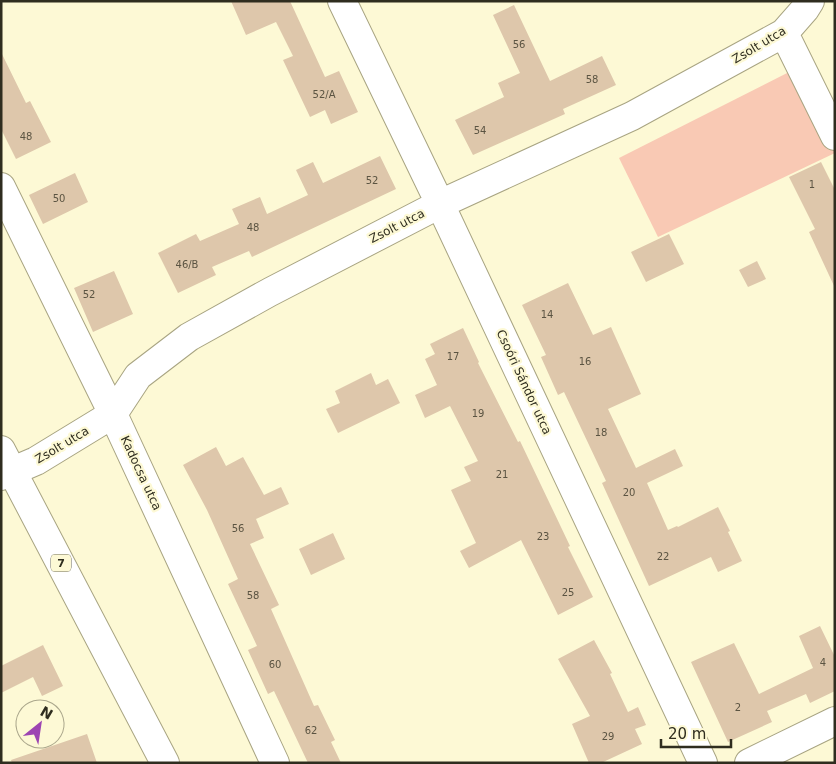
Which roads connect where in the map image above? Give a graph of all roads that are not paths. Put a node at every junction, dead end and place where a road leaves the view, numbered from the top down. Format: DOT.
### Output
graph roads {
  1 [pos="342,1"];
  2 [pos="810,1"];
  3 [pos="784,33"];
  4 [pos="835,136"];
  5 [pos="1,187"];
  6 [pos="440,204"];
  7 [pos="113,414"];
  8 [pos="5,466"];
  9 [pos="835,722"];
  10 [pos="165,763"];
  11 [pos="275,763"];
  12 [pos="703,763"];
  13 [pos="749,763"];
  1 -- 6 [label="street, Csoóri Sándor utca"];
  2 -- 3 [label="street, Zsolt utca"];
  3 -- 4 [label="street"];
  3 -- 6 [label="street, Zsolt utca"];
  5 -- 7 [label="street, Kadocsa utca"];
  6 -- 7 [label="street, Zsolt utca"];
  6 -- 12 [label="street, Csoóri Sándor utca"];
  7 -- 8 [label="street, Zsolt utca"];
  7 -- 11 [label="street, Kadocsa utca"];
  8 -- 10 [label="street, 7"];
  9 -- 13 [label="street"];
}
